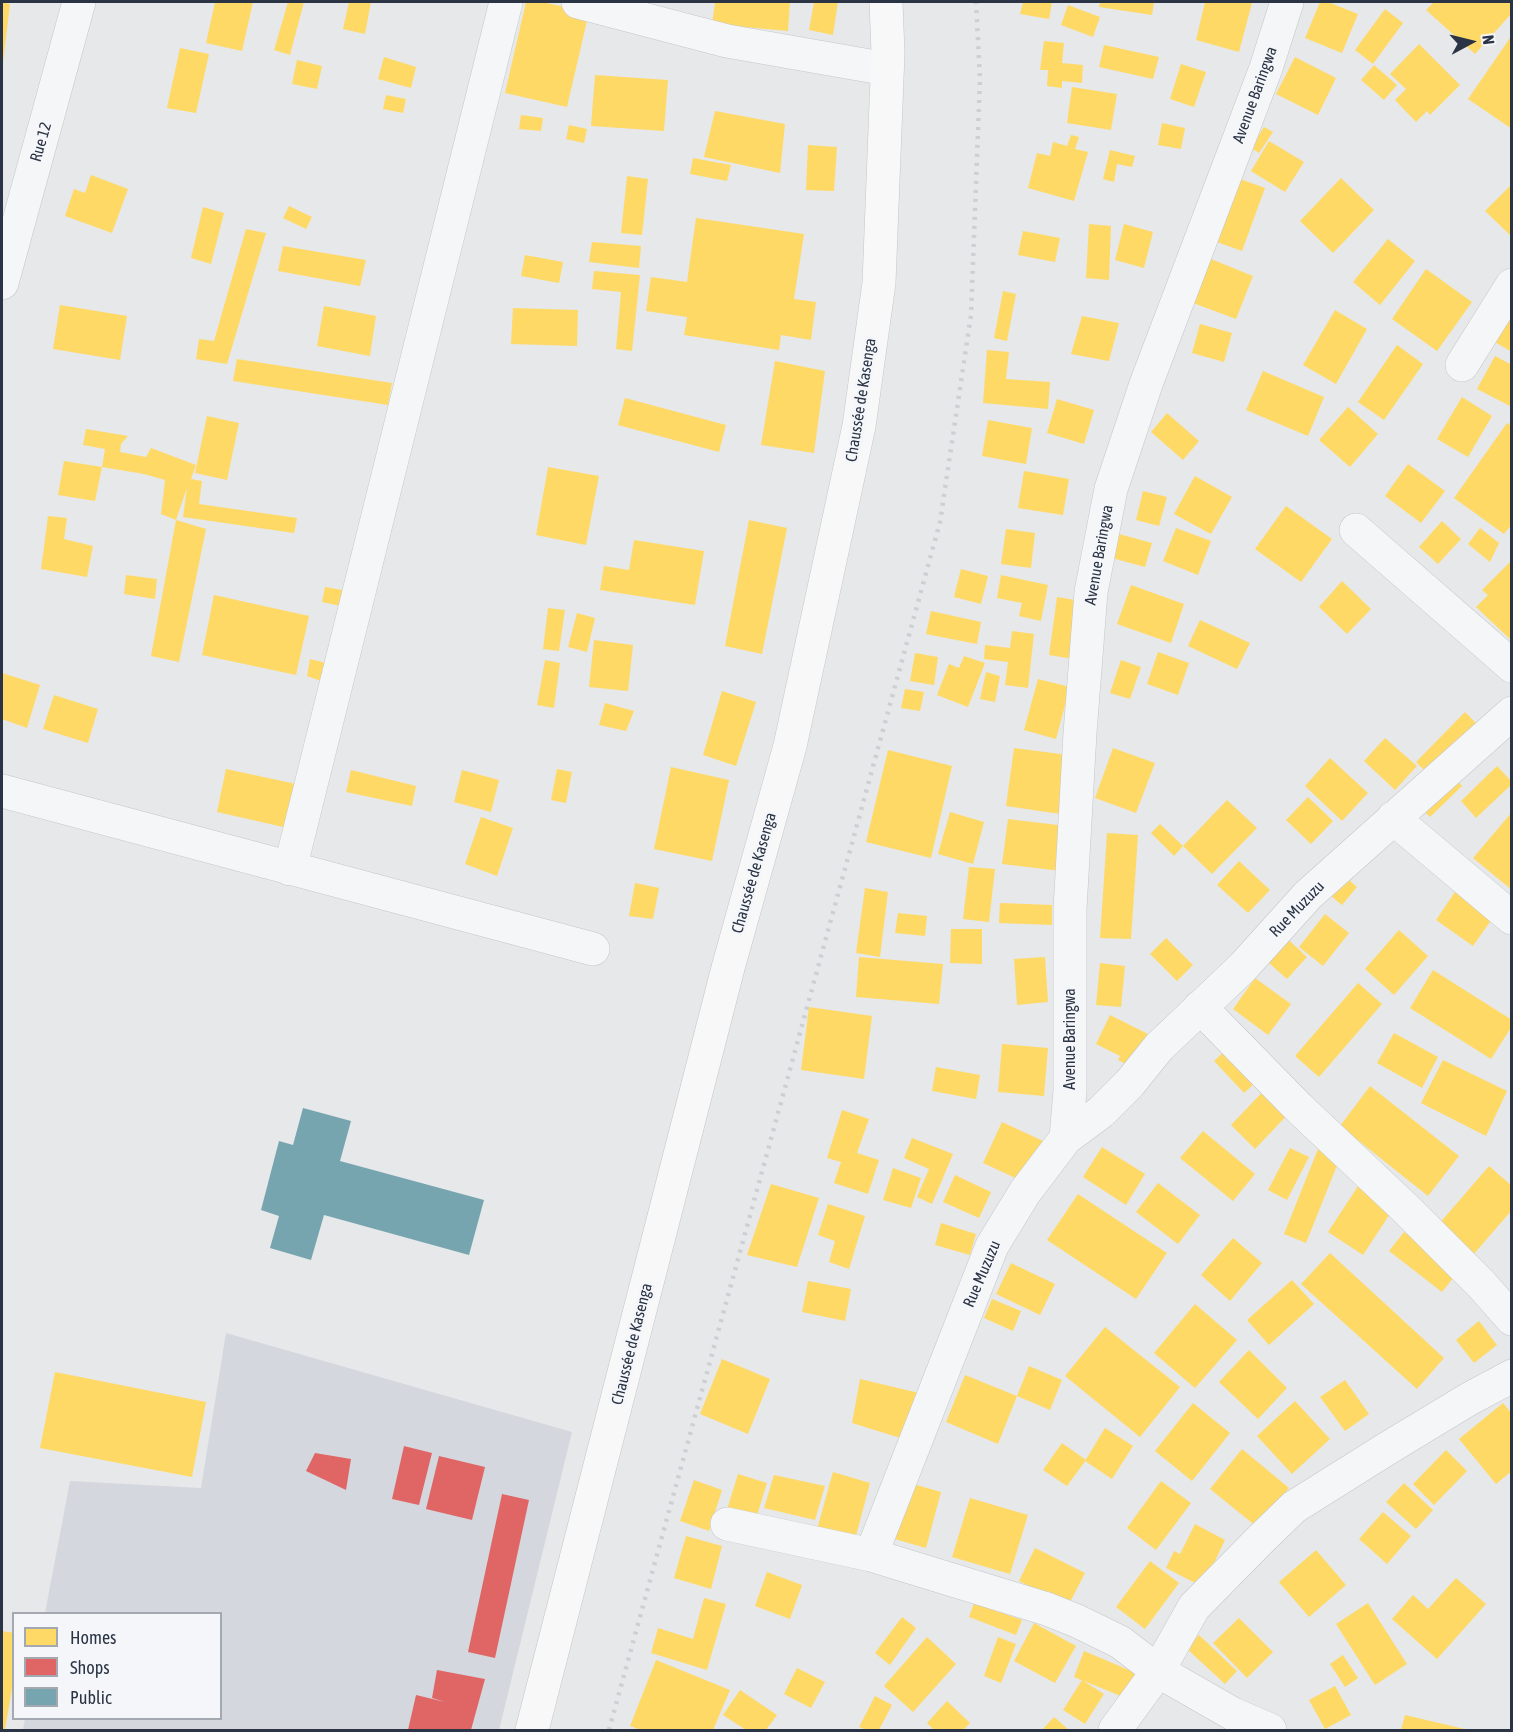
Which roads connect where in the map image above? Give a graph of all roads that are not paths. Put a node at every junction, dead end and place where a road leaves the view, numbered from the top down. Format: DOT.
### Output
graph roads {
  1 [pos="79,2"];
  2 [pos="506,2"];
  3 [pos="578,2"];
  4 [pos="886,2"];
  5 [pos="1287,2"];
  6 [pos="887,69"];
  7 [pos="2,283"];
  8 [pos="1512,285"];
  9 [pos="1462,365"];
  10 [pos="1356,530"];
  11 [pos="1512,666"];
  12 [pos="1512,712"];
  13 [pos="2,791"];
  14 [pos="1393,818"];
  15 [pos="290,869"];
  16 [pos="1512,918"];
  17 [pos="593,949"];
  18 [pos="1200,1007"];
  19 [pos="1066,1138"];
  20 [pos="1512,1318"];
  21 [pos="1512,1376"];
  22 [pos="727,1524"];
  23 [pos="871,1555"];
  24 [pos="1158,1671"];
  25 [pos="532,1731"];
  26 [pos="1115,1731"];
  27 [pos="1270,1731"];
  1 -- 7 [label="street, Rue 12"];
  2 -- 15 [label="street"];
  3 -- 6 [label="street"];
  4 -- 6 [label="main road, Chaussée de Kasenga"];
  5 -- 19 [label="street, Avenue Baringwa"];
  6 -- 25 [label="main road, Chaussée de Kasenga"];
  8 -- 9 [label="street"];
  10 -- 11 [label="street"];
  12 -- 14 [label="street, Rue Muzuzu"];
  13 -- 15 [label="street"];
  14 -- 16 [label="street"];
  14 -- 18 [label="street, Rue Muzuzu"];
  15 -- 17 [label="street"];
  18 -- 19 [label="street, Rue Muzuzu"];
  18 -- 20 [label="street"];
  19 -- 23 [label="street, Rue Muzuzu"];
  21 -- 24 [label="street"];
  22 -- 23 [label="street"];
  23 -- 24 [label="street"];
  24 -- 26 [label="street"];
  24 -- 27 [label="street"];
}
